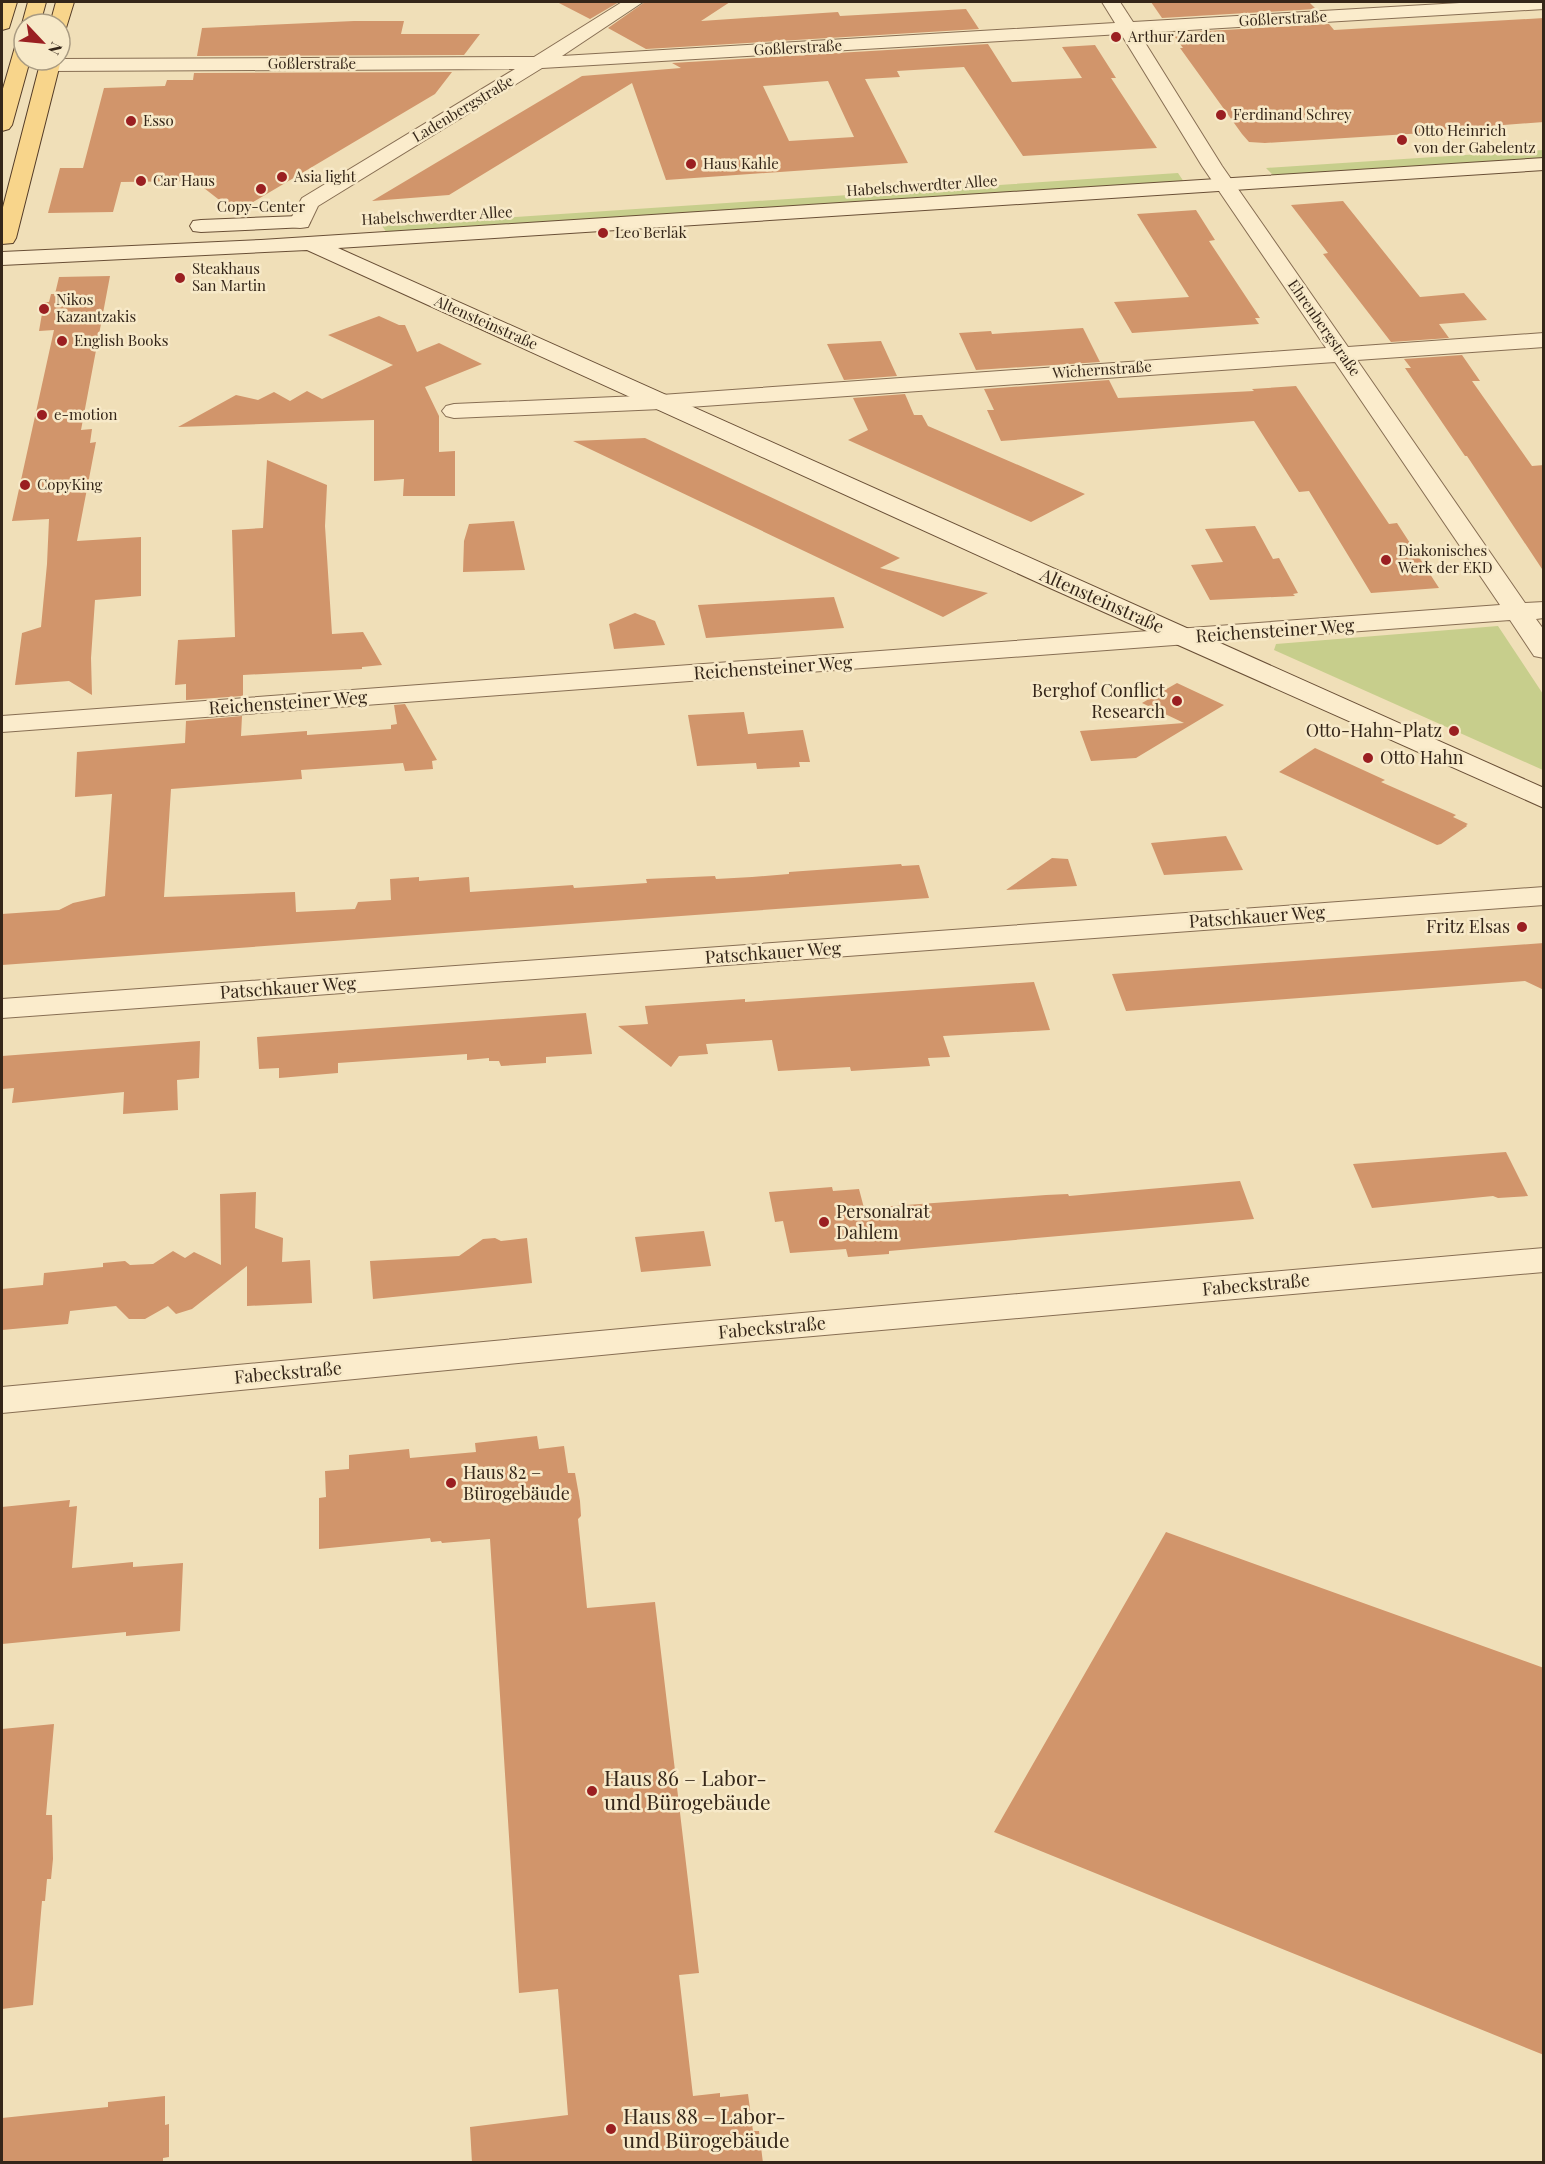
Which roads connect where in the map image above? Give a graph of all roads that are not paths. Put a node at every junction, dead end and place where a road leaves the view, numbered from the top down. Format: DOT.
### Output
graph roads {
  1 [pos="8,2"];
  2 [pos="634,2"];
  3 [pos="1111,2"];
  4 [pos="1544,3"];
  5 [pos="2,24"];
  6 [pos="1128,28"];
  7 [pos="72,62"];
  8 [pos="538,63"];
  9 [pos="17,72"];
  10 [pos="48,72"];
  11 [pos="2,125"];
  12 [pos="1544,145"];
  13 [pos="1544,164"];
  14 [pos="1219,175"];
  15 [pos="300,222"];
  16 [pos="185,227"];
  17 [pos="29,237"];
  18 [pos="311,243"];
  19 [pos="2,247"];
  20 [pos="1544,340"];
  21 [pos="1342,354"];
  22 [pos="661,402"];
  23 [pos="454,411"];
  24 [pos="1544,609"];
  25 [pos="1517,612"];
  26 [pos="1183,638"];
  27 [pos="1544,650"];
  28 [pos="2,724"];
  29 [pos="1544,799"];
  30 [pos="1544,896"];
  31 [pos="2,1009"];
  32 [pos="1544,1260"];
  33 [pos="2,1400"];
  1 -- 5 [label="main road"];
  2 -- 8 [label="street, Ladenbergstraße"];
  3 -- 6 [label="street, Ehrenbergstraße"];
  4 -- 6 [label="street, Goßlerstraße"];
  6 -- 8 [label="street, Goßlerstraße"];
  6 -- 14 [label="street, Ehrenbergstraße"];
  7 -- 8 [label="street, Goßlerstraße"];
  8 -- 15 [label="street, Ladenbergstraße"];
  9 -- 11 [label="main road"];
  10 -- 19 [label="main road"];
  12 -- 14 [label="street, Habelschwerdter Allee"];
  13 -- 14 [label="street, Habelschwerdter Allee"];
  14 -- 15 [label="street, Habelschwerdter Allee"];
  14 -- 18 [label="street, Habelschwerdter Allee"];
  14 -- 21 [label="street, Ehrenbergstraße"];
  15 -- 16 [label="street, Habelschwerdter Allee"];
  15 -- 18 [label="street"];
  17 -- 19 [label="street"];
  18 -- 19 [label="street, Habelschwerdter Allee"];
  18 -- 22 [label="street, Altensteinstraße"];
  20 -- 21 [label="street, Wichernstraße"];
  21 -- 22 [label="street, Wichernstraße"];
  21 -- 25 [label="street, Ehrenbergstraße"];
  22 -- 23 [label="street, Altensteinstraße"];
  22 -- 26 [label="street, Altensteinstraße"];
  24 -- 25 [label="street, Reichensteiner Weg"];
  25 -- 26 [label="street, Reichensteiner Weg"];
  25 -- 27 [label="street, Ehrenbergstraße"];
  26 -- 28 [label="street, Reichensteiner Weg"];
  26 -- 29 [label="street, Altensteinstraße"];
  30 -- 31 [label="street, Patschkauer Weg"];
  32 -- 33 [label="street, Fabeckstraße"];
}
